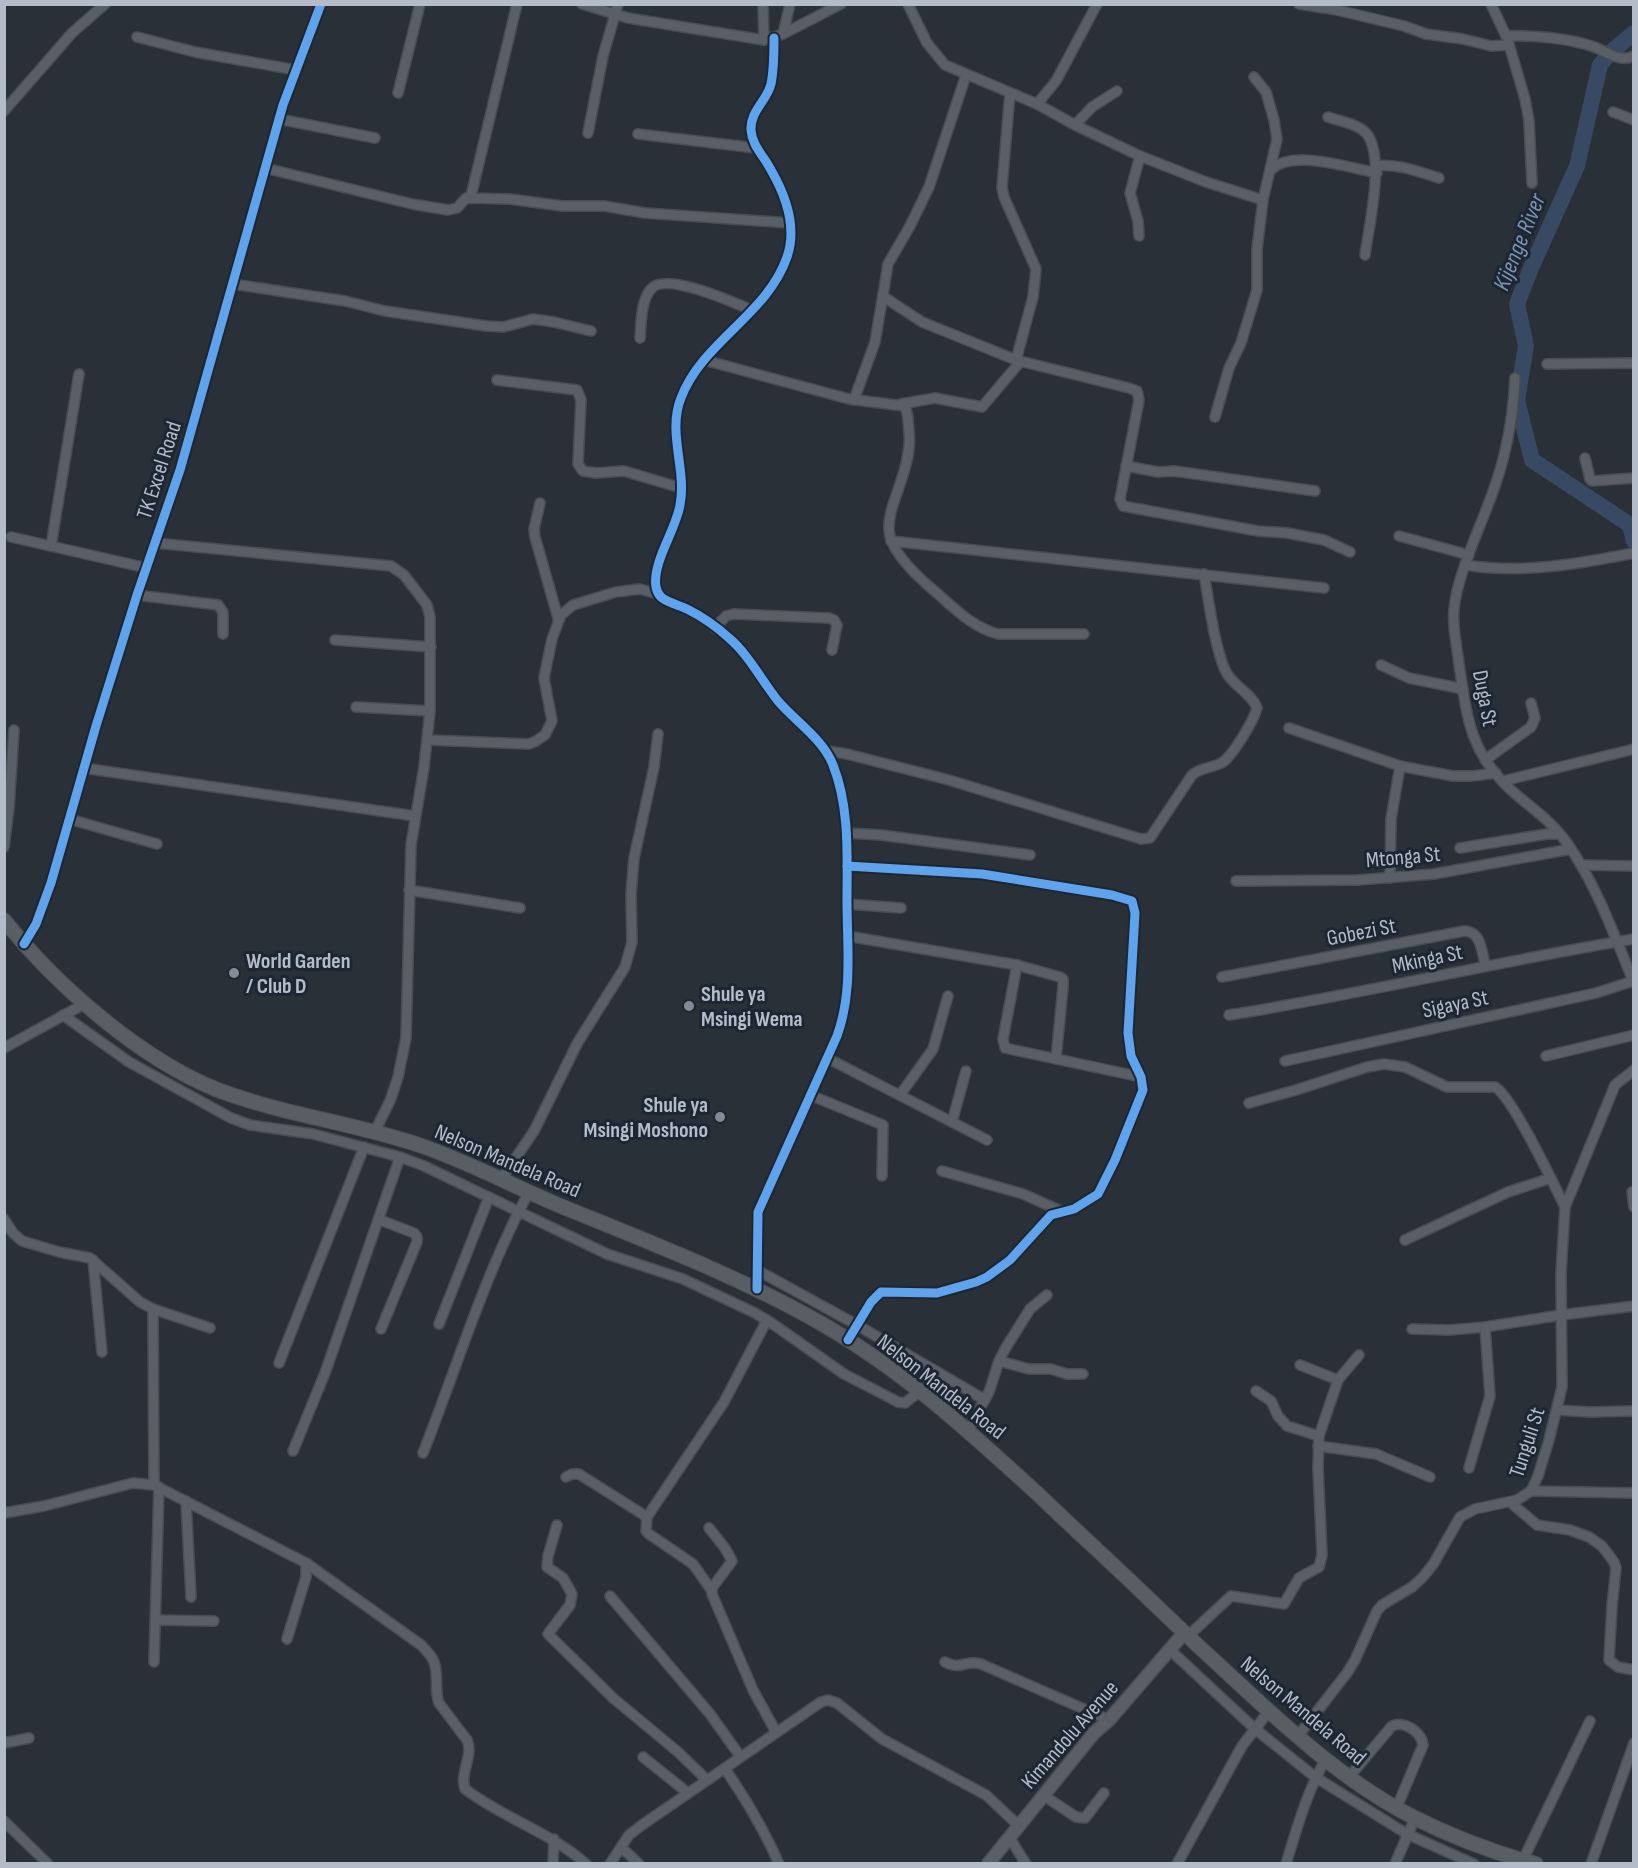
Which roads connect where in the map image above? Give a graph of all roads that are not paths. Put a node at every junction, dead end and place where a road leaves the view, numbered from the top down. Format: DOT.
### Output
graph roads {
  1 [pos="105,4"];
  2 [pos="321,4"];
  3 [pos="420,4"];
  4 [pos="517,4"];
  5 [pos="582,4"];
  6 [pos="763,4"];
  7 [pos="790,4"];
  8 [pos="841,4"];
  9 [pos="908,4"];
  10 [pos="1097,4"];
  11 [pos="1299,4"];
  12 [pos="1491,4"];
  13 [pos="616,9"];
  14 [pos="137,38"];
  15 [pos="774,38"];
  16 [pos="1507,40"];
  17 [pos="1634,56"];
  18 [pos="296,70"];
  19 [pos="966,75"];
  20 [pos="1254,77"];
  21 [pos="1117,92"];
  22 [pos="398,93"];
  23 [pos="1010,93"];
  24 [pos="1037,104"];
  25 [pos="4,111"];
  26 [pos="1613,112"];
  27 [pos="1328,117"];
  28 [pos="279,119"];
  29 [pos="1634,120"];
  30 [pos="1075,125"];
  31 [pos="588,133"];
  32 [pos="638,134"];
  33 [pos="375,138"];
  34 [pos="756,148"];
  35 [pos="1140,156"];
  36 [pos="265,168"];
  37 [pos="1272,169"];
  38 [pos="1376,170"];
  39 [pos="1439,178"];
  40 [pos="1532,183"];
  41 [pos="471,196"];
  42 [pos="1263,200"];
  43 [pos="790,223"];
  44 [pos="1139,236"];
  45 [pos="1365,255"];
  46 [pos="233,284"];
  47 [pos="883,295"];
  48 [pos="752,310"];
  49 [pos="591,331"];
  50 [pos="640,338"];
  51 [pos="704,360"];
  52 [pos="1018,361"];
  53 [pos="1634,363"];
  54 [pos="1547,364"];
  55 [pos="79,374"];
  56 [pos="1515,378"];
  57 [pos="496,380"];
  58 [pos="854,400"];
  59 [pos="901,404"];
  60 [pos="1215,417"];
  61 [pos="1585,458"];
  62 [pos="1126,466"];
  63 [pos="1634,478"];
  64 [pos="681,488"];
  65 [pos="1315,491"];
  66 [pos="540,503"];
  67 [pos="1399,536"];
  68 [pos="11,537"];
  69 [pos="891,541"];
  70 [pos="155,543"];
  71 [pos="51,546"];
  72 [pos="1350,552"];
  73 [pos="1634,553"];
  74 [pos="1469,555"];
  75 [pos="1466,566"];
  76 [pos="147,568"];
  77 [pos="1204,574"];
  78 [pos="1324,588"];
  79 [pos="658,594"];
  80 [pos="137,595"];
  81 [pos="558,618"];
  82 [pos="716,628"];
  83 [pos="223,634"];
  84 [pos="1084,634"];
  85 [pos="335,640"];
  86 [pos="431,647"];
  87 [pos="832,650"];
  88 [pos="1382,665"];
  89 [pos="1463,689"];
  90 [pos="1531,702"];
  91 [pos="356,706"];
  92 [pos="430,711"];
  93 [pos="1289,728"];
  94 [pos="14,730"];
  95 [pos="658,734"];
  96 [pos="428,740"];
  97 [pos="1634,750"];
  98 [pos="827,751"];
  99 [pos="1485,760"];
  100 [pos="1400,766"];
  101 [pos="83,768"];
  102 [pos="1499,777"];
  103 [pos="415,816"];
  104 [pos="69,819"];
  105 [pos="847,833"];
  106 [pos="1560,834"];
  107 [pos="157,844"];
  108 [pos="4,847"];
  109 [pos="1460,848"];
  110 [pos="1571,849"];
  111 [pos="1030,855"];
  112 [pos="1581,865"];
  113 [pos="847,866"];
  114 [pos="1634,866"];
  115 [pos="1390,878"];
  116 [pos="1236,881"];
  117 [pos="409,890"];
  118 [pos="847,904"];
  119 [pos="520,908"];
  120 [pos="901,908"];
  121 [pos="7,926"];
  122 [pos="848,936"];
  123 [pos="1634,939"];
  124 [pos="1618,941"];
  125 [pos="24,944"];
  126 [pos="1017,965"];
  127 [pos="1485,965"];
  128 [pos="1222,977"];
  129 [pos="1633,982"];
  130 [pos="948,996"];
  131 [pos="86,1003"];
  132 [pos="63,1015"];
  133 [pos="1229,1015"];
  134 [pos="1634,1035"];
  135 [pos="4,1048"];
  136 [pos="1546,1056"];
  137 [pos="827,1058"];
  138 [pos="1056,1059"];
  139 [pos="1285,1061"];
  140 [pos="1634,1070"];
  141 [pos="966,1071"];
  142 [pos="1141,1077"];
  143 [pos="810,1095"];
  144 [pos="900,1095"];
  145 [pos="1249,1103"];
  146 [pos="952,1122"];
  147 [pos="375,1131"];
  148 [pos="987,1140"];
  149 [pos="364,1147"];
  150 [pos="400,1157"];
  151 [pos="942,1171"];
  152 [pos="882,1176"];
  153 [pos="502,1178"];
  154 [pos="1551,1178"];
  155 [pos="529,1192"];
  156 [pos="1632,1192"];
  157 [pos="489,1197"];
  158 [pos="1565,1207"];
  159 [pos="1634,1208"];
  160 [pos="1061,1211"];
  161 [pos="518,1212"];
  162 [pos="4,1219"];
  163 [pos="380,1220"];
  164 [pos="1405,1240"];
  165 [pos="93,1260"];
  166 [pos="757,1270"];
  167 [pos="757,1289"];
  168 [pos="1047,1295"];
  169 [pos="1634,1306"];
  170 [pos="153,1309"];
  171 [pos="1561,1315"];
  172 [pos="767,1320"];
  173 [pos="439,1324"];
  174 [pos="857,1325"];
  175 [pos="1485,1327"];
  176 [pos="210,1328"];
  177 [pos="381,1329"];
  178 [pos="1412,1329"];
  179 [pos="848,1340"];
  180 [pos="102,1352"];
  181 [pos="1359,1355"];
  182 [pos="999,1361"];
  183 [pos="279,1363"];
  184 [pos="1300,1365"];
  185 [pos="1083,1374"];
  186 [pos="1338,1380"];
  187 [pos="921,1390"];
  188 [pos="1256,1390"];
  189 [pos="985,1400"];
  190 [pos="1557,1410"];
  191 [pos="1634,1411"];
  192 [pos="968,1430"];
  193 [pos="1319,1436"];
  194 [pos="1318,1446"];
  195 [pos="293,1451"];
  196 [pos="423,1453"];
  197 [pos="1469,1468"];
  198 [pos="1430,1477"];
  199 [pos="566,1478"];
  200 [pos="156,1486"];
  201 [pos="1531,1491"];
  202 [pos="1634,1493"];
  203 [pos="186,1501"];
  204 [pos="1510,1502"];
  205 [pos="4,1513"];
  206 [pos="647,1517"];
  207 [pos="557,1525"];
  208 [pos="709,1528"];
  209 [pos="306,1563"];
  210 [pos="712,1592"];
  211 [pos="610,1596"];
  212 [pos="191,1597"];
  213 [pos="156,1620"];
  214 [pos="214,1621"];
  215 [pos="1185,1635"];
  216 [pos="287,1639"];
  217 [pos="1169,1649"];
  218 [pos="154,1662"];
  219 [pos="945,1662"];
  220 [pos="1634,1670"];
  221 [pos="1269,1711"];
  222 [pos="1109,1720"];
  223 [pos="1590,1721"];
  224 [pos="1254,1728"];
  225 [pos="776,1732"];
  226 [pos="1298,1736"];
  227 [pos="29,1738"];
  228 [pos="4,1743"];
  229 [pos="1634,1743"];
  230 [pos="740,1756"];
  231 [pos="644,1757"];
  232 [pos="1326,1759"];
  233 [pos="725,1769"];
  234 [pos="1350,1776"];
  235 [pos="1315,1777"];
  236 [pos="707,1780"];
  237 [pos="688,1793"];
  238 [pos="1104,1793"];
  239 [pos="1043,1795"];
  240 [pos="1397,1807"];
  241 [pos="1415,1818"];
  242 [pos="4,1821"];
  243 [pos="1019,1826"];
  244 [pos="1407,1834"];
  245 [pos="1009,1837"];
  246 [pos="554,1839"];
  247 [pos="621,1846"];
  248 [pos="1460,1861"];
  249 [pos="1529,1862"];
  250 [pos="48,1863"];
  251 [pos="553,1863"];
  252 [pos="586,1863"];
  253 [pos="610,1863"];
  254 [pos="639,1863"];
  255 [pos="779,1863"];
  256 [pos="988,1863"];
  257 [pos="1026,1863"];
  258 [pos="1177,1863"];
  259 [pos="1286,1863"];
  260 [pos="1395,1863"];
  261 [pos="1474,1863"];
  262 [pos="1592,1863"];
  1 -- 25 [label="street"];
  2 -- 18 [label="street, TK Excel Road"];
  3 -- 22 [label="street"];
  4 -- 41 [label="street"];
  5 -- 13 [label="street"];
  6 -- 15 [label="street"];
  7 -- 15 [label="street"];
  8 -- 15 [label="street"];
  9 -- 19 [label="street"];
  10 -- 24 [label="street"];
  11 -- 16 [label="street"];
  12 -- 16 [label="street"];
  13 -- 15 [label="street"];
  13 -- 31 [label="street"];
  14 -- 18 [label="street"];
  15 -- 34 [label="street"];
  16 -- 17 [label="street"];
  16 -- 40 [label="street"];
  18 -- 28 [label="street, TK Excel Road"];
  19 -- 23 [label="street"];
  19 -- 47 [label="street"];
  20 -- 37 [label="street"];
  21 -- 30 [label="street"];
  23 -- 24 [label="street"];
  23 -- 52 [label="street"];
  24 -- 30 [label="street"];
  26 -- 29 [label="street"];
  27 -- 38 [label="street"];
  28 -- 33 [label="street"];
  28 -- 36 [label="street, TK Excel Road"];
  30 -- 35 [label="street"];
  32 -- 34 [label="street"];
  34 -- 43 [label="street"];
  35 -- 42 [label="street"];
  35 -- 44 [label="street"];
  36 -- 41 [label="street"];
  36 -- 46 [label="street, TK Excel Road"];
  37 -- 38 [label="street"];
  37 -- 42 [label="street"];
  38 -- 39 [label="street"];
  38 -- 45 [label="street"];
  41 -- 43 [label="street"];
  42 -- 60 [label="street"];
  43 -- 48 [label="street"];
  46 -- 49 [label="street"];
  46 -- 70 [label="street, TK Excel Road"];
  47 -- 52 [label="street"];
  47 -- 58 [label="street"];
  48 -- 50 [label="street"];
  48 -- 51 [label="street"];
  51 -- 58 [label="street"];
  51 -- 64 [label="street"];
  52 -- 59 [label="street"];
  52 -- 62 [label="street"];
  53 -- 54 [label="street"];
  55 -- 71 [label="street"];
  56 -- 74 [label="street, Duga St"];
  57 -- 64 [label="street"];
  58 -- 59 [label="street"];
  59 -- 69 [label="street"];
  61 -- 63 [label="street"];
  62 -- 65 [label="street"];
  62 -- 72 [label="street"];
  64 -- 79 [label="street"];
  66 -- 81 [label="street"];
  67 -- 74 [label="street"];
  68 -- 71 [label="street"];
  69 -- 77 [label="street"];
  69 -- 84 [label="street"];
  70 -- 76 [label="street, TK Excel Road"];
  70 -- 86 [label="street"];
  71 -- 76 [label="street"];
  73 -- 75 [label="street"];
  74 -- 75 [label="street, Duga St"];
  75 -- 89 [label="street, Duga St"];
  76 -- 80 [label="street, TK Excel Road"];
  77 -- 78 [label="street"];
  77 -- 98 [label="street"];
  79 -- 81 [label="street"];
  79 -- 82 [label="street"];
  80 -- 83 [label="street"];
  80 -- 101 [label="street, TK Excel Road"];
  81 -- 96 [label="street"];
  82 -- 87 [label="street"];
  82 -- 98 [label="street"];
  85 -- 86 [label="street"];
  86 -- 92 [label="street"];
  88 -- 89 [label="street"];
  89 -- 99 [label="street, Duga St"];
  90 -- 99 [label="street"];
  91 -- 92 [label="street"];
  92 -- 96 [label="street"];
  93 -- 100 [label="street"];
  94 -- 108 [label="street"];
  95 -- 153 [label="street"];
  96 -- 103 [label="street"];
  97 -- 102 [label="street"];
  98 -- 105 [label="street"];
  99 -- 102 [label="street, Duga St"];
  100 -- 102 [label="street"];
  100 -- 115 [label="street"];
  101 -- 103 [label="street"];
  101 -- 104 [label="street, TK Excel Road"];
  102 -- 106 [label="street, Duga St"];
  103 -- 117 [label="street"];
  104 -- 107 [label="street"];
  104 -- 125 [label="street, TK Excel Road"];
  105 -- 111 [label="street"];
  105 -- 113 [label="street"];
  106 -- 109 [label="street"];
  106 -- 110 [label="street, Duga St"];
  110 -- 112 [label="street, Duga St"];
  110 -- 115 [label="street, Mtonga St"];
  112 -- 114 [label="street"];
  112 -- 124 [label="street, Duga St"];
  113 -- 118 [label="street"];
  113 -- 142 [label="street"];
  115 -- 116 [label="street, Mtonga St"];
  117 -- 119 [label="street"];
  117 -- 147 [label="street"];
  118 -- 120 [label="street"];
  118 -- 122 [label="street"];
  121 -- 125 [label="main road, Nelson Mandela Road"];
  122 -- 126 [label="street"];
  122 -- 137 [label="street"];
  123 -- 124 [label="street, Mkinga St"];
  124 -- 127 [label="street, Mkinga St"];
  124 -- 129 [label="street, Duga St"];
  125 -- 131 [label="main road, Nelson Mandela Road"];
  126 -- 138 [label="street"];
  126 -- 138 [label="street"];
  127 -- 128 [label="street, Gobezi St"];
  127 -- 133 [label="street, Mkinga St"];
  129 -- 139 [label="street, Sigaya St"];
  130 -- 144 [label="street"];
  131 -- 132 [label="street"];
  131 -- 147 [label="main road, Nelson Mandela Road"];
  132 -- 135 [label="street"];
  132 -- 149 [label="street"];
  134 -- 136 [label="street"];
  137 -- 143 [label="street"];
  137 -- 144 [label="street"];
  138 -- 142 [label="street"];
  140 -- 158 [label="street, Tunguli St"];
  141 -- 146 [label="street"];
  142 -- 160 [label="street"];
  143 -- 152 [label="street"];
  143 -- 166 [label="street"];
  144 -- 146 [label="street"];
  145 -- 154 [label="street"];
  146 -- 148 [label="street"];
  147 -- 153 [label="main road, Nelson Mandela Road"];
  149 -- 150 [label="street"];
  149 -- 183 [label="street"];
  150 -- 157 [label="street"];
  150 -- 163 [label="street"];
  151 -- 160 [label="street"];
  153 -- 155 [label="main road, Nelson Mandela Road"];
  154 -- 158 [label="street"];
  154 -- 164 [label="street"];
  155 -- 161 [label="street"];
  155 -- 167 [label="main road, Nelson Mandela Road"];
  156 -- 159 [label="street"];
  157 -- 161 [label="street"];
  157 -- 173 [label="street"];
  158 -- 171 [label="street, Tunguli St"];
  160 -- 174 [label="street"];
  161 -- 172 [label="street"];
  161 -- 196 [label="street"];
  162 -- 165 [label="street"];
  163 -- 177 [label="street"];
  163 -- 195 [label="street"];
  165 -- 170 [label="street"];
  165 -- 180 [label="street"];
  166 -- 167 [label="street"];
  166 -- 174 [label="street"];
  167 -- 179 [label="main road, Nelson Mandela Road"];
  168 -- 182 [label="street"];
  169 -- 171 [label="street"];
  170 -- 176 [label="street"];
  170 -- 200 [label="street"];
  171 -- 175 [label="street"];
  171 -- 190 [label="street, Tunguli St"];
  172 -- 187 [label="street"];
  172 -- 206 [label="street"];
  174 -- 179 [label="street"];
  174 -- 189 [label="street"];
  175 -- 178 [label="street"];
  175 -- 197 [label="street"];
  179 -- 187 [label="main road, Nelson Mandela Road"];
  181 -- 186 [label="street"];
  182 -- 185 [label="street"];
  182 -- 189 [label="street"];
  184 -- 186 [label="street"];
  186 -- 193 [label="street"];
  187 -- 192 [label="main road, Nelson Mandela Road"];
  188 -- 193 [label="street"];
  189 -- 192 [label="street"];
  190 -- 191 [label="street"];
  190 -- 201 [label="street, Tunguli St"];
  192 -- 215 [label="main road, Nelson Mandela Road"];
  193 -- 194 [label="street"];
  194 -- 198 [label="street"];
  194 -- 215 [label="street"];
  199 -- 206 [label="street"];
  200 -- 203 [label="street"];
  200 -- 205 [label="street"];
  200 -- 213 [label="street"];
  201 -- 202 [label="street"];
  201 -- 204 [label="street, Tunguli St"];
  203 -- 209 [label="street"];
  203 -- 212 [label="street"];
  204 -- 220 [label="street"];
  204 -- 226 [label="street, Tunguli St"];
  206 -- 210 [label="street"];
  207 -- 236 [label="street"];
  208 -- 210 [label="street"];
  209 -- 216 [label="street"];
  209 -- 246 [label="street"];
  210 -- 225 [label="street"];
  211 -- 230 [label="street"];
  213 -- 214 [label="street"];
  213 -- 218 [label="street"];
  215 -- 217 [label="street, Kimandolu Avenue"];
  215 -- 221 [label="main road, Nelson Mandela Road"];
  217 -- 222 [label="street, Kimandolu Avenue"];
  217 -- 224 [label="street"];
  219 -- 222 [label="street"];
  221 -- 224 [label="street"];
  221 -- 226 [label="main road, Nelson Mandela Road"];
  222 -- 239 [label="street, Kimandolu Avenue"];
  223 -- 249 [label="street"];
  224 -- 235 [label="street"];
  224 -- 258 [label="street"];
  225 -- 230 [label="street"];
  225 -- 243 [label="street"];
  226 -- 232 [label="main road, Nelson Mandela Road"];
  227 -- 228 [label="street"];
  229 -- 262 [label="street"];
  230 -- 233 [label="street"];
  231 -- 237 [label="street"];
  232 -- 234 [label="main road, Nelson Mandela Road"];
  232 -- 235 [label="street"];
  233 -- 236 [label="street"];
  233 -- 255 [label="street"];
  234 -- 240 [label="main road, Nelson Mandela Road"];
  234 -- 240 [label="street"];
  235 -- 244 [label="street"];
  235 -- 259 [label="street"];
  236 -- 237 [label="street"];
  237 -- 247 [label="street"];
  238 -- 239 [label="street"];
  239 -- 243 [label="street, Kimandolu Avenue"];
  240 -- 241 [label="main road, Nelson Mandela Road"];
  241 -- 244 [label="street"];
  241 -- 249 [label="main road, Nelson Mandela Road"];
  242 -- 250 [label="street"];
  243 -- 245 [label="street, Kimandolu Avenue"];
  244 -- 248 [label="street"];
  244 -- 260 [label="street"];
  245 -- 256 [label="street, Kimandolu Avenue"];
  245 -- 257 [label="street"];
  246 -- 251 [label="street"];
  246 -- 252 [label="street"];
  247 -- 253 [label="street"];
  247 -- 254 [label="street"];
  248 -- 261 [label="street"];
}
